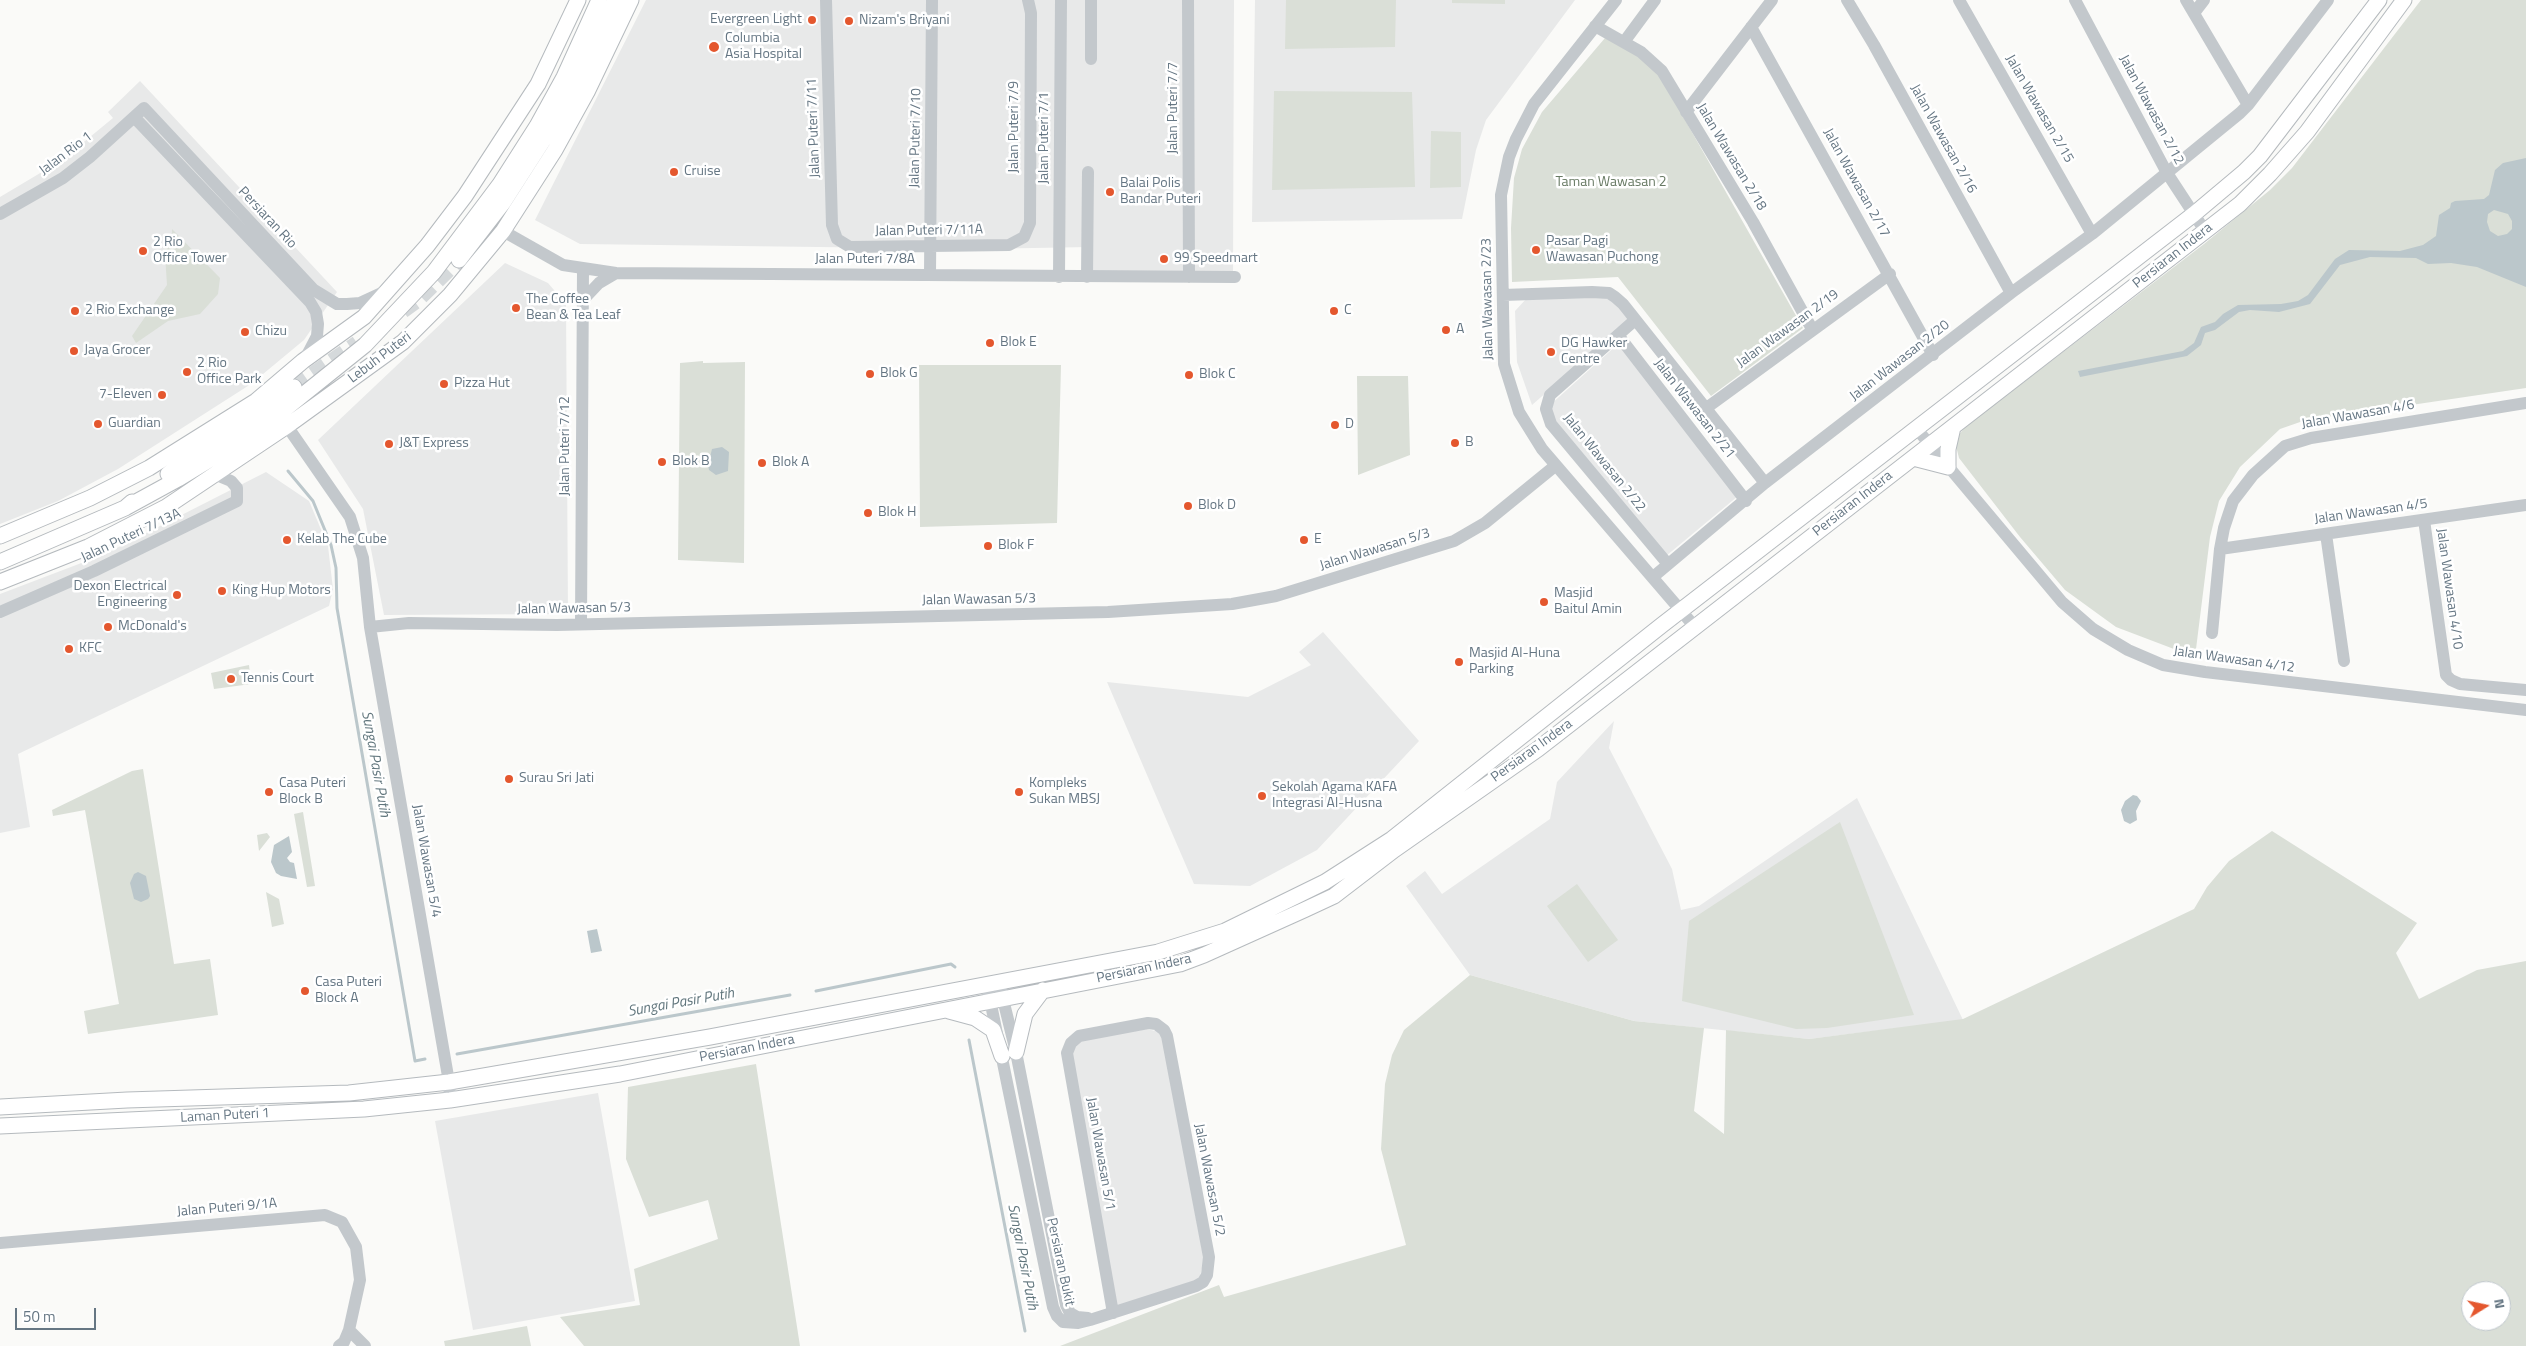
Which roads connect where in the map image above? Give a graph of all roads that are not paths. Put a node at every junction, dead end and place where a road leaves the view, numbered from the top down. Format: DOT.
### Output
graph roads {
  1 [pos="578,0"];
  2 [pos="599,0"];
  3 [pos="615,0"];
  4 [pos="631,0"];
  5 [pos="826,0"];
  6 [pos="932,0"];
  7 [pos="1028,0"];
  8 [pos="1061,0"];
  9 [pos="1091,0"];
  10 [pos="1188,0"];
  11 [pos="1616,0"];
  12 [pos="1655,0"];
  13 [pos="1772,0"];
  14 [pos="1847,0"];
  15 [pos="1959,0"];
  16 [pos="2075,0"];
  17 [pos="2186,0"];
  18 [pos="2204,0"];
  19 [pos="2328,0"];
  20 [pos="2378,0"];
  21 [pos="2404,0"];
  22 [pos="2194,13"];
  23 [pos="1595,26"];
  24 [pos="1751,27"];
  25 [pos="1624,42"];
  26 [pos="1091,59"];
  27 [pos="2248,105"];
  28 [pos="139,112"];
  29 [pos="1686,112"];
  30 [pos="1088,172"];
  31 [pos="2167,173"];
  32 [pos="0,214"];
  33 [pos="2194,214"];
  34 [pos="2204,231"];
  35 [pos="504,232"];
  36 [pos="2092,234"];
  37 [pos="1009,244"];
  38 [pos="930,246"];
  39 [pos="850,247"];
  40 [pos="459,260"];
  41 [pos="563,265"];
  42 [pos="583,269"];
  43 [pos="616,273"];
  44 [pos="1890,274"];
  45 [pos="930,275"];
  46 [pos="1060,276"];
  47 [pos="1087,277"];
  48 [pos="1189,277"];
  49 [pos="1235,277"];
  50 [pos="387,290"];
  51 [pos="2011,293"];
  52 [pos="1502,295"];
  53 [pos="582,301"];
  54 [pos="1635,320"];
  55 [pos="1812,329"];
  56 [pos="1618,335"];
  57 [pos="1933,355"];
  58 [pos="304,361"];
  59 [pos="294,387"];
  60 [pos="2526,402"];
  61 [pos="1705,409"];
  62 [pos="283,420"];
  63 [pos="1952,427"];
  64 [pos="1916,428"];
  65 [pos="1930,445"];
  66 [pos="1912,458"];
  67 [pos="1555,466"];
  68 [pos="1948,467"];
  69 [pos="214,474"];
  70 [pos="1766,483"];
  71 [pos="1746,501"];
  72 [pos="2526,505"];
  73 [pos="125,508"];
  74 [pos="2424,520"];
  75 [pos="19,530"];
  76 [pos="2326,534"];
  77 [pos="0,536"];
  78 [pos="0,542"];
  79 [pos="2220,549"];
  80 [pos="1667,563"];
  81 [pos="1,571"];
  82 [pos="1653,576"];
  83 [pos="1681,611"];
  84 [pos="0,612"];
  85 [pos="580,624"];
  86 [pos="370,627"];
  87 [pos="1694,627"];
  88 [pos="2212,633"];
  89 [pos="2344,662"];
  90 [pos="2526,690"];
  91 [pos="2526,710"];
  92 [pos="1043,990"];
  93 [pos="995,991"];
  94 [pos="947,1011"];
  95 [pos="1111,1029"];
  96 [pos="1009,1054"];
  97 [pos="449,1082"];
  98 [pos="450,1100"];
  99 [pos="0,1107"];
  100 [pos="0,1126"];
  101 [pos="0,1243"];
  102 [pos="1113,1313"];
  103 [pos="1099,1317"];
  104 [pos="349,1330"];
  105 [pos="339,1346"];
  106 [pos="365,1346"];
  1 -- 50 [label="main road"];
  2 -- 62 [label="main road"];
  3 -- 40 [label="main road"];
  4 -- 35 [label="main road, Lebuh Puteri"];
  5 -- 39 [label="street, Jalan Puteri 7/11"];
  6 -- 38 [label="street, Jalan Puteri 7/10"];
  7 -- 37 [label="street, Jalan Puteri 7/9"];
  8 -- 46 [label="street, Jalan Puteri 7/1"];
  9 -- 26 [label="street"];
  10 -- 48 [label="street, Jalan Puteri 7/7"];
  11 -- 23 [label="street, Jalan Wawasan 2/23"];
  12 -- 25 [label="street"];
  13 -- 24 [label="street"];
  14 -- 51 [label="street, Jalan Wawasan 2/16"];
  15 -- 36 [label="street, Jalan Wawasan 2/15"];
  16 -- 31 [label="street, Jalan Wawasan 2/12"];
  17 -- 22 [label="street"];
  18 -- 22 [label="street"];
  19 -- 27 [label="street, Jalan Wawasan 2/20"];
  20 -- 33 [label="main road, Persiaran Indera"];
  21 -- 34 [label="main road, Persiaran Indera"];
  22 -- 27 [label="street"];
  23 -- 25 [label="street, Jalan Wawasan 2/18"];
  23 -- 52 [label="street, Jalan Wawasan 2/23"];
  24 -- 29 [label="street"];
  24 -- 44 [label="street, Jalan Wawasan 2/17"];
  25 -- 29 [label="street, Jalan Wawasan 2/18"];
  27 -- 31 [label="street, Jalan Wawasan 2/20"];
  28 -- 32 [label="street, Jalan Rio 1"];
  28 -- 50 [label="street, Persiaran Rio"];
  28 -- 58 [label="street, Persiaran Rio"];
  29 -- 55 [label="street, Jalan Wawasan 2/18"];
  30 -- 47 [label="street"];
  31 -- 33 [label="street, Jalan Wawasan 2/12"];
  31 -- 36 [label="street, Jalan Wawasan 2/20"];
  33 -- 34 [label="street, Jalan Wawasan 2/12"];
  33 -- 64 [label="main road, Persiaran Indera"];
  34 -- 63 [label="main road, Persiaran Indera"];
  35 -- 41 [label="street, Jalan Puteri 7/8A"];
  35 -- 62 [label="main road, Lebuh Puteri"];
  36 -- 51 [label="street, Jalan Wawasan 2/20"];
  37 -- 38 [label="street, Jalan Puteri 7/11A"];
  38 -- 39 [label="street, Jalan Puteri 7/11A"];
  38 -- 45 [label="street, Jalan Puteri 7/10"];
  41 -- 42 [label="street, Jalan Puteri 7/8A"];
  41 -- 53 [label="street"];
  42 -- 43 [label="street, Jalan Puteri 7/8A"];
  42 -- 53 [label="street, Jalan Puteri 7/12"];
  43 -- 45 [label="street, Jalan Puteri 7/8A"];
  43 -- 53 [label="street"];
  44 -- 55 [label="street, Jalan Wawasan 2/19"];
  44 -- 57 [label="street, Jalan Wawasan 2/17"];
  45 -- 46 [label="street, Jalan Puteri 7/8A"];
  46 -- 47 [label="street, Jalan Puteri 7/8A"];
  47 -- 48 [label="street, Jalan Puteri 7/8A"];
  48 -- 49 [label="street, Jalan Puteri 7/8A"];
  50 -- 58 [label="main road"];
  51 -- 57 [label="street, Jalan Wawasan 2/20"];
  52 -- 54 [label="street"];
  52 -- 67 [label="street, Jalan Wawasan 2/23"];
  53 -- 85 [label="street, Jalan Puteri 7/12"];
  54 -- 56 [label="street, Jalan Wawasan 2/22"];
  54 -- 61 [label="street"];
  55 -- 61 [label="street, Jalan Wawasan 2/19"];
  56 -- 71 [label="street, Jalan Wawasan 2/21"];
  56 -- 80 [label="street, Jalan Wawasan 2/22"];
  57 -- 70 [label="street, Jalan Wawasan 2/20"];
  58 -- 75 [label="main road"];
  59 -- 73 [label="main road"];
  60 -- 79 [label="street, Jalan Wawasan 4/6"];
  61 -- 70 [label="street"];
  62 -- 69 [label="main road, Lebuh Puteri"];
  62 -- 73 [label="main road"];
  62 -- 81 [label="main road"];
  62 -- 86 [label="street"];
  63 -- 65 [label="main road, Persiaran Indera"];
  63 -- 68 [label="main road"];
  64 -- 65 [label="street, Jalan Wawasan 4/12"];
  64 -- 83 [label="main road, Persiaran Indera"];
  65 -- 66 [label="main road, Persiaran Indera"];
  65 -- 68 [label="street, Jalan Wawasan 4/12"];
  66 -- 68 [label="main road"];
  66 -- 87 [label="main road, Persiaran Indera"];
  67 -- 82 [label="street, Jalan Wawasan 2/23"];
  67 -- 85 [label="street, Jalan Wawasan 5/3"];
  68 -- 91 [label="street, Jalan Wawasan 4/12"];
  69 -- 81 [label="main road, Lebuh Puteri"];
  69 -- 84 [label="street, Jalan Puteri 7/13A"];
  70 -- 71 [label="street, Jalan Wawasan 2/20"];
  71 -- 80 [label="street, Jalan Wawasan 2/20"];
  72 -- 74 [label="street, Jalan Wawasan 4/5"];
  73 -- 81 [label="main road"];
  74 -- 76 [label="street, Jalan Wawasan 4/5"];
  74 -- 90 [label="street, Jalan Wawasan 4/10"];
  75 -- 77 [label="main road"];
  75 -- 78 [label="main road"];
  76 -- 79 [label="street, Jalan Wawasan 4/5"];
  76 -- 89 [label="street"];
  79 -- 88 [label="street, Jalan Wawasan 4/6"];
  80 -- 82 [label="street, Jalan Wawasan 2/20"];
  82 -- 83 [label="street, Jalan Wawasan 2/23"];
  83 -- 87 [label="street, Jalan Wawasan 2/23"];
  83 -- 93 [label="main road, Persiaran Indera"];
  85 -- 86 [label="street, Jalan Wawasan 5/3"];
  86 -- 97 [label="street, Jalan Wawasan 5/4"];
  87 -- 92 [label="main road, Persiaran Indera"];
  92 -- 93 [label="main road, Persiaran Indera"];
  92 -- 96 [label="main road"];
  93 -- 94 [label="main road, Persiaran Indera"];
  93 -- 96 [label="street, Persiaran Bukit"];
  93 -- 97 [label="main road, Persiaran Indera"];
  94 -- 96 [label="main road"];
  94 -- 98 [label="main road, Persiaran Indera"];
  95 -- 102 [label="street, Jalan Wawasan 5/1"];
  95 -- 102 [label="street, Jalan Wawasan 5/2"];
  96 -- 103 [label="street, Persiaran Bukit"];
  97 -- 98 [label="street, Jalan Wawasan 5/4"];
  97 -- 99 [label="main road, Laman Puteri 1"];
  98 -- 100 [label="main road, Laman Puteri 1"];
  101 -- 104 [label="street, Jalan Puteri 9/1A"];
  102 -- 103 [label="street, Jalan Wawasan 5/2"];
  104 -- 105 [label="street, Jalan Puteri 9/1A"];
  104 -- 106 [label="street"];
}
